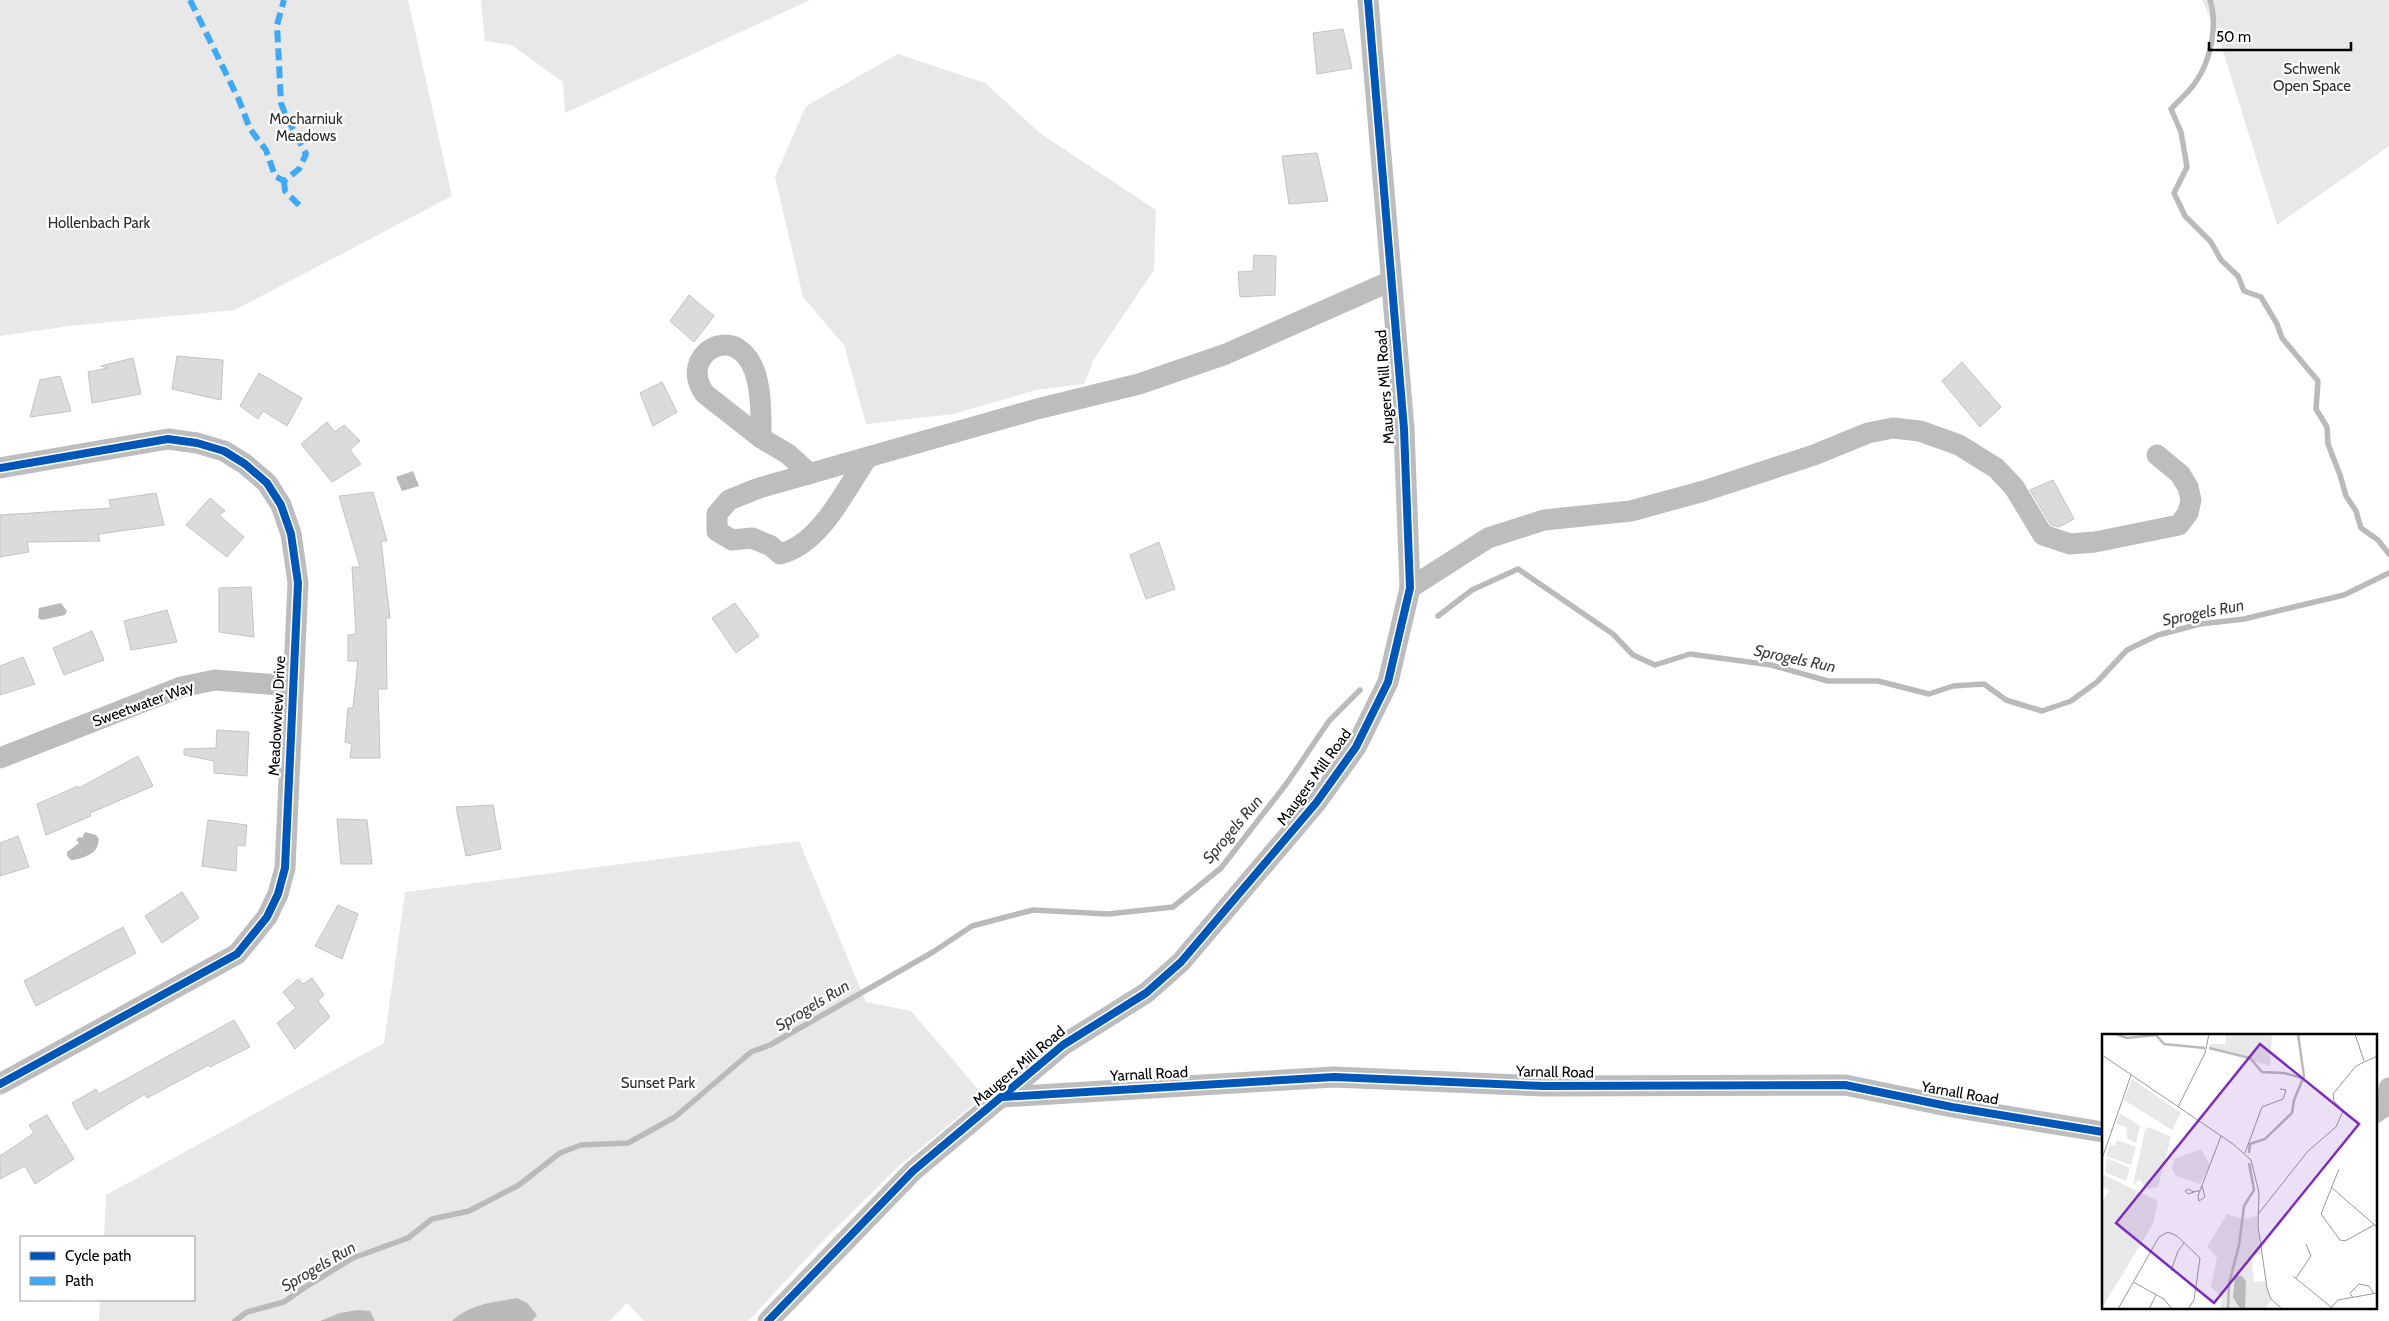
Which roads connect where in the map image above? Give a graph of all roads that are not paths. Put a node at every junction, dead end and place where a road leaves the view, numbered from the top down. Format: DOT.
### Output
graph roads {
  1 [pos="1368,0"];
  2 [pos="1391,281"];
  3 [pos="762,438"];
  4 [pos="2157,455"];
  5 [pos="868,458"];
  6 [pos="0,468"];
  7 [pos="810,474"];
  8 [pos="1410,588"];
  9 [pos="291,686"];
  10 [pos="0,758"];
  11 [pos="0,1084"];
  12 [pos="2389,1088"];
  13 [pos="1004,1097"];
  14 [pos="2376,1112"];
  15 [pos="2102,1132"];
  16 [pos="768,1321"];
  1 -- 2 [label="street, Maugers Mill Road"];
  2 -- 5 [label="street"];
  2 -- 8 [label="street, Maugers Mill Road"];
  3 -- 7 [label="street"];
  4 -- 8 [label="street"];
  5 -- 7 [label="street"];
  5 -- 7 [label="street"];
  6 -- 9 [label="street, Meadowview Drive"];
  8 -- 13 [label="street, Maugers Mill Road"];
  9 -- 10 [label="street, Sweetwater Way"];
  9 -- 11 [label="street, Meadowview Drive"];
  12 -- 14 [label="street"];
  13 -- 15 [label="street, Yarnall Road"];
  13 -- 16 [label="street, Maugers Mill Road"];
}
